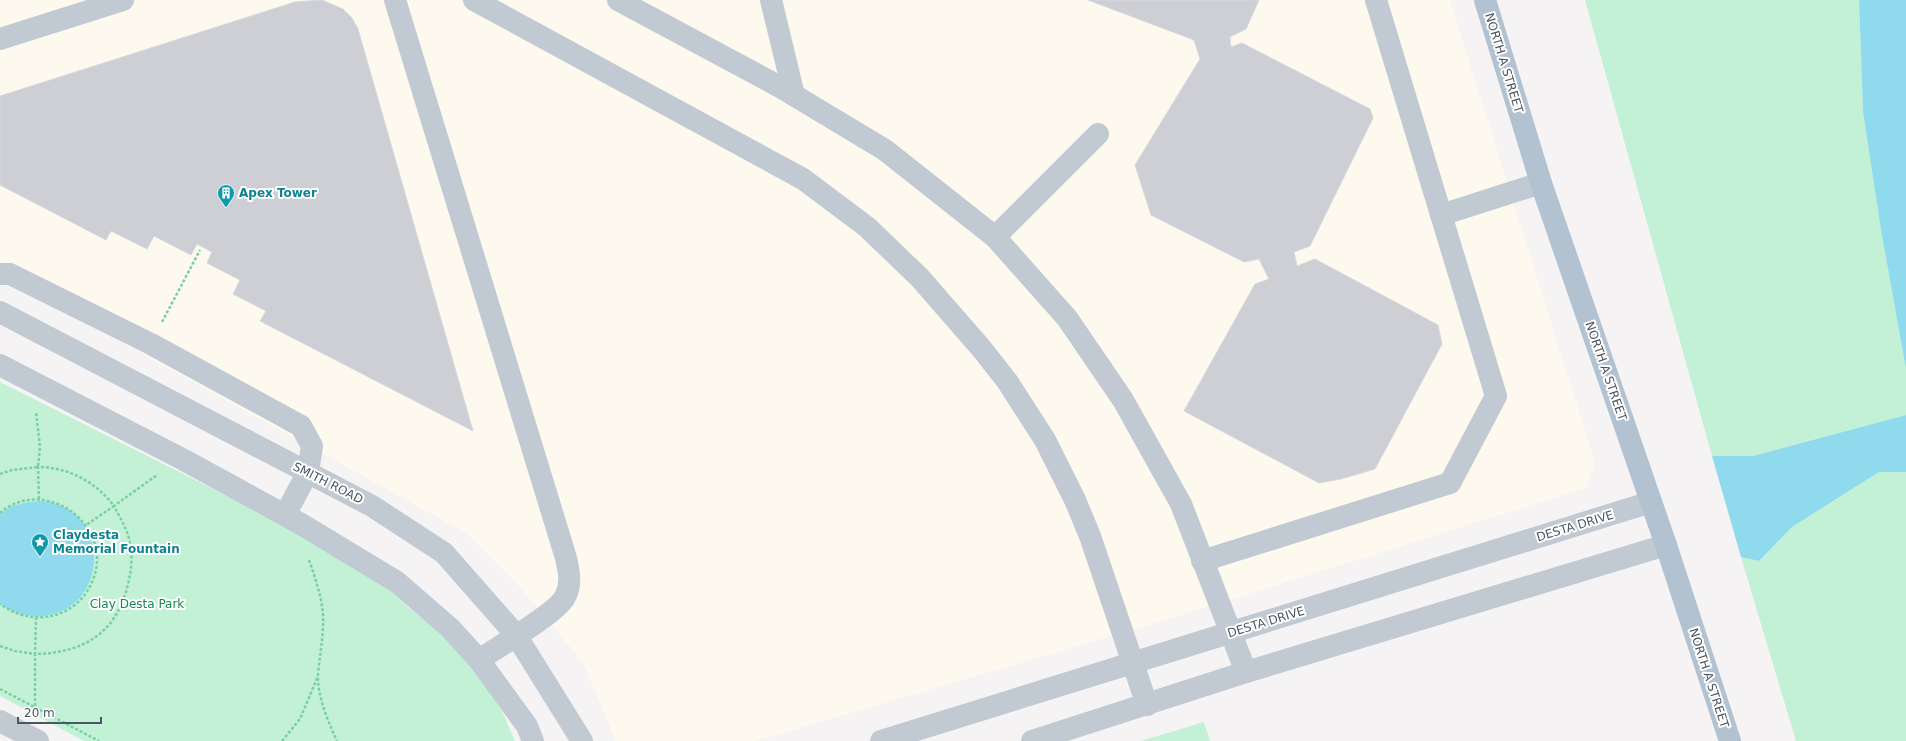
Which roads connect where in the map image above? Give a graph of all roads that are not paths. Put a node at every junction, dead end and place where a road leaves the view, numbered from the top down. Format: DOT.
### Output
graph roads {
  1 [pos="123,0"];
  2 [pos="395,0"];
  3 [pos="474,0"];
  4 [pos="618,0"];
  5 [pos="771,0"];
  6 [pos="1376,0"];
  7 [pos="1485,0"];
  8 [pos="0,39"];
  9 [pos="794,95"];
  10 [pos="1098,134"];
  11 [pos="1541,183"];
  12 [pos="1441,215"];
  13 [pos="995,237"];
  14 [pos="0,274"];
  15 [pos="0,312"];
  16 [pos="0,365"];
  17 [pos="308,472"];
  18 [pos="1651,502"];
  19 [pos="293,519"];
  20 [pos="1666,545"];
  21 [pos="1202,561"];
  22 [pos="1231,633"];
  23 [pos="516,636"];
  24 [pos="478,660"];
  25 [pos="1133,663"];
  26 [pos="1246,672"];
  27 [pos="1147,705"];
  28 [pos="0,721"];
  29 [pos="36,740"];
  30 [pos="533,741"];
  31 [pos="582,741"];
  32 [pos="881,741"];
  33 [pos="1032,741"];
  34 [pos="1730,741"];
  1 -- 8 [label="street"];
  2 -- 23 [label="street"];
  3 -- 25 [label="street"];
  4 -- 9 [label="street"];
  5 -- 9 [label="street"];
  6 -- 12 [label="street"];
  7 -- 11 [label="main road, NORTH A STREET"];
  9 -- 13 [label="street"];
  10 -- 13 [label="street"];
  11 -- 12 [label="street"];
  11 -- 18 [label="main road, NORTH A STREET"];
  12 -- 21 [label="street"];
  13 -- 21 [label="street"];
  14 -- 17 [label="street"];
  15 -- 17 [label="street, SMITH ROAD"];
  16 -- 19 [label="street"];
  17 -- 19 [label="street"];
  17 -- 23 [label="street, SMITH ROAD"];
  18 -- 20 [label="main road, NORTH A STREET"];
  18 -- 22 [label="street, DESTA DRIVE"];
  19 -- 24 [label="street"];
  20 -- 26 [label="street"];
  20 -- 34 [label="main road, NORTH A STREET"];
  21 -- 22 [label="street"];
  22 -- 25 [label="street, DESTA DRIVE"];
  22 -- 26 [label="street"];
  23 -- 24 [label="street"];
  23 -- 31 [label="street, SMITH ROAD"];
  24 -- 30 [label="street"];
  25 -- 27 [label="street"];
  25 -- 32 [label="street, DESTA DRIVE"];
  26 -- 27 [label="street"];
  27 -- 33 [label="street"];
  28 -- 29 [label="street"];
}
